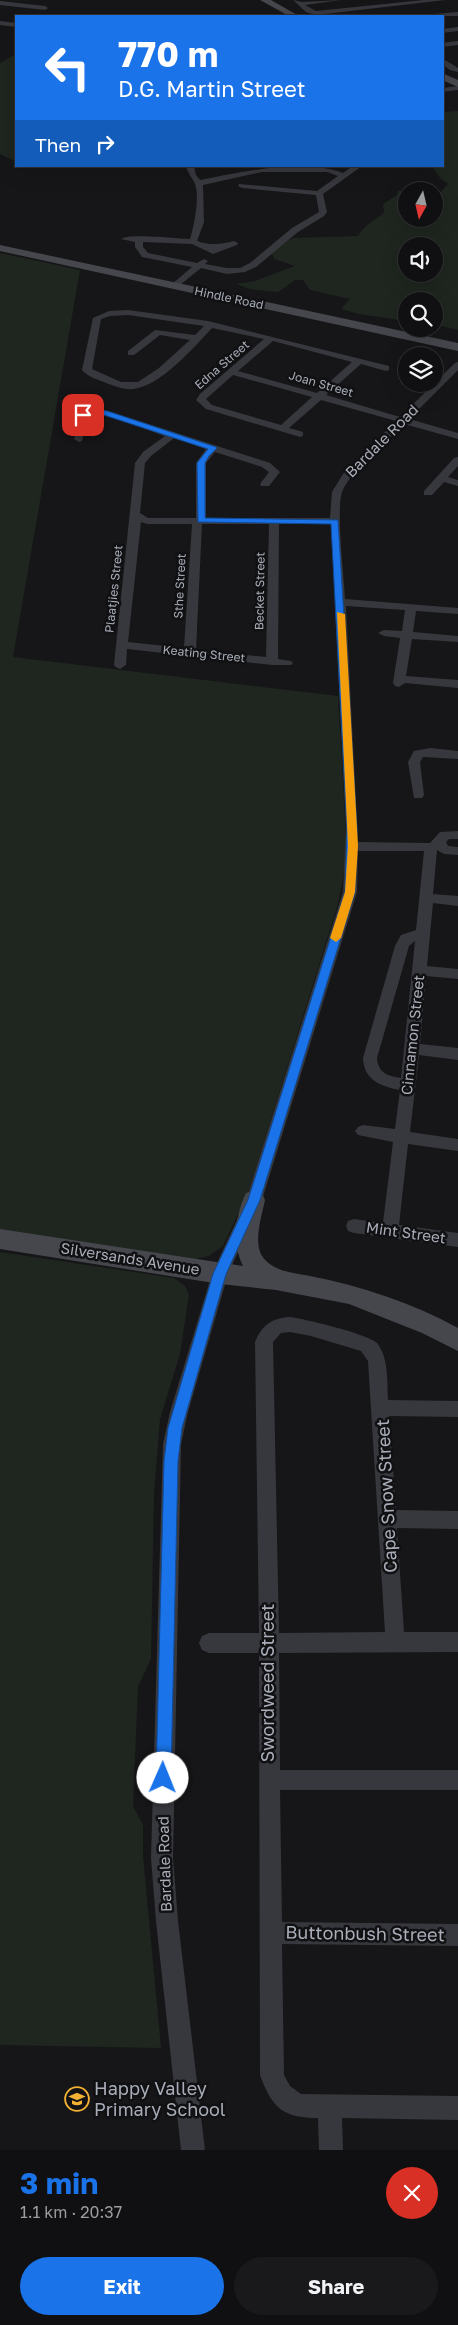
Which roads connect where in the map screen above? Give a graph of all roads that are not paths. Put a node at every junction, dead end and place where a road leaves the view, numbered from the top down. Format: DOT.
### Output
graph roads {
  1 [pos="48,0"];
  2 [pos="264,0"];
  3 [pos="338,0"];
  4 [pos="372,0"];
  5 [pos="442,0"];
  6 [pos="298,2"];
  7 [pos="0,3"];
  8 [pos="379,7"];
  9 [pos="45,8"];
  10 [pos="458,14"];
  11 [pos="43,15"];
  12 [pos="293,15"];
  13 [pos="444,15"];
  14 [pos="0,23"];
  15 [pos="15,25"];
  16 [pos="458,29"];
  17 [pos="444,31"];
  18 [pos="458,43"];
  19 [pos="444,44"];
  20 [pos="445,58"];
  21 [pos="457,70"];
  22 [pos="444,77"];
  23 [pos="458,84"];
  24 [pos="458,88"];
  25 [pos="444,90"];
  26 [pos="190,167"];
  27 [pos="357,167"];
  28 [pos="260,168"];
  29 [pos="238,174"];
  30 [pos="193,176"];
  31 [pos="344,176"];
  32 [pos="199,183"];
  33 [pos="242,186"];
  34 [pos="319,193"];
  35 [pos="125,239"];
  36 [pos="139,239"];
  37 [pos="193,242"];
  38 [pos="234,243"];
  39 [pos="0,248"];
  40 [pos="212,249"];
  41 [pos="199,266"];
  42 [pos="176,286"];
  43 [pos="210,326"];
  44 [pos="197,338"];
  45 [pos="271,338"];
  46 [pos="458,347"];
  47 [pos="131,353"];
  48 [pos="359,361"];
  49 [pos="458,365"];
  50 [pos="386,368"];
  51 [pos="233,372"];
  52 [pos="317,396"];
  53 [pos="402,420"];
  54 [pos="282,429"];
  55 [pos="300,434"];
  56 [pos="171,436"];
  57 [pos="458,436"];
  58 [pos="79,439"];
  59 [pos="213,448"];
  60 [pos="458,460"];
  61 [pos="442,478"];
  62 [pos="458,483"];
  63 [pos="265,484"];
  64 [pos="428,493"];
  65 [pos="136,514"];
  66 [pos="199,521"];
  67 [pos="274,521"];
  68 [pos="335,521"];
  69 [pos="340,602"];
  70 [pos="411,608"];
  71 [pos="458,612"];
  72 [pos="384,633"];
  73 [pos="406,635"];
  74 [pos="458,639"];
  75 [pos="122,645"];
  76 [pos="190,652"];
  77 [pos="272,662"];
  78 [pos="287,663"];
  79 [pos="120,665"];
  80 [pos="458,684"];
  81 [pos="458,755"];
  82 [pos="418,795"];
  83 [pos="458,835"];
  84 [pos="353,846"];
  85 [pos="435,846"];
  86 [pos="458,852"];
  87 [pos="428,898"];
  88 [pos="458,901"];
  89 [pos="424,932"];
  90 [pos="420,970"];
  91 [pos="458,974"];
  92 [pos="412,1049"];
  93 [pos="458,1054"];
  94 [pos="407,1085"];
  95 [pos="363,1131"];
  96 [pos="401,1137"];
  97 [pos="458,1145"];
  98 [pos="254,1200"];
  99 [pos="354,1226"];
  100 [pos="390,1230"];
  101 [pos="0,1238"];
  102 [pos="458,1240"];
  103 [pos="220,1274"];
  104 [pos="276,1280"];
  105 [pos="458,1340"];
  106 [pos="374,1352"];
  107 [pos="382,1408"];
  108 [pos="458,1409"];
  109 [pos="388,1519"];
  110 [pos="458,1520"];
  111 [pos="396,1641"];
  112 [pos="269,1642"];
  113 [pos="458,1642"];
  114 [pos="209,1643"];
  115 [pos="269,1780"];
  116 [pos="458,1780"];
  117 [pos="272,1933"];
  118 [pos="458,1935"];
  119 [pos="330,2107"];
  120 [pos="458,2108"];
  121 [pos="194,2150"];
  122 [pos="331,2150"];
  1 -- 9 [label="street"];
  2 -- 12 [label="main road"];
  3 -- 6 [label="street"];
  4 -- 8 [label="street"];
  5 -- 8 [label="street"];
  6 -- 8 [label="street"];
  7 -- 9 [label="street"];
  9 -- 11 [label="street"];
  10 -- 13 [label="street"];
  14 -- 15 [label="street"];
  16 -- 17 [label="street"];
  18 -- 19 [label="street"];
  20 -- 21 [label="street"];
  22 -- 23 [label="main road"];
  24 -- 25 [label="street"];
  26 -- 30 [label="street"];
  27 -- 31 [label="street"];
  28 -- 29 [label="street"];
  28 -- 31 [label="street"];
  29 -- 30 [label="street"];
  29 -- 32 [label="street"];
  30 -- 32 [label="street"];
  31 -- 34 [label="street"];
  32 -- 37 [label="street"];
  33 -- 34 [label="street"];
  34 -- 41 [label="street"];
  35 -- 36 [label="street"];
  36 -- 37 [label="street"];
  36 -- 41 [label="street"];
  37 -- 40 [label="street"];
  38 -- 40 [label="street"];
  39 -- 42 [label="main road, Hindle Road"];
  40 -- 41 [label="street"];
  41 -- 42 [label="street"];
  42 -- 46 [label="main road, Hindle Road"];
  43 -- 44 [label="street"];
  43 -- 44 [label="street"];
  43 -- 45 [label="street"];
  44 -- 47 [label="street"];
  45 -- 48 [label="street, Edna Street"];
  45 -- 51 [label="street, Edna Street"];
  48 -- 50 [label="street, Edna Street"];
  48 -- 52 [label="street"];
  49 -- 53 [label="street, Bardale Road"];
  51 -- 52 [label="street, Joan Street"];
  51 -- 54 [label="street, Edna Street"];
  52 -- 53 [label="street, Joan Street"];
  52 -- 54 [label="street"];
  53 -- 57 [label="street, Joan Street"];
  53 -- 68 [label="street, Bardale Road"];
  54 -- 55 [label="street, Edna Street"];
  56 -- 58 [label="street"];
  56 -- 59 [label="street"];
  56 -- 65 [label="street, Plaatjies Street"];
  59 -- 63 [label="street"];
  59 -- 66 [label="street, Sthe Street"];
  60 -- 61 [label="street"];
  61 -- 62 [label="street"];
  61 -- 64 [label="street"];
  65 -- 66 [label="street"];
  65 -- 75 [label="street, Plaatjies Street"];
  66 -- 67 [label="street"];
  66 -- 76 [label="street, Sthe Street"];
  67 -- 68 [label="street"];
  67 -- 77 [label="street, Becket Street"];
  68 -- 69 [label="street, Bardale Road"];
  69 -- 70 [label="street"];
  69 -- 84 [label="street, Bardale Road"];
  70 -- 71 [label="street"];
  70 -- 73 [label="street"];
  72 -- 73 [label="street"];
  73 -- 74 [label="street"];
  73 -- 80 [label="street"];
  75 -- 76 [label="street, Keating Street"];
  75 -- 79 [label="street, Plaatjies Street"];
  76 -- 77 [label="street, Keating Street"];
  77 -- 78 [label="street, Keating Street"];
  81 -- 82 [label="street"];
  83 -- 85 [label="street"];
  84 -- 85 [label="street"];
  84 -- 98 [label="street, Bardale Road"];
  85 -- 86 [label="street"];
  85 -- 87 [label="street, Cinnamon Street"];
  87 -- 88 [label="street"];
  87 -- 89 [label="street, Cinnamon Street"];
  89 -- 90 [label="street, Cinnamon Street"];
  89 -- 94 [label="street"];
  90 -- 91 [label="street"];
  90 -- 92 [label="street, Cinnamon Street"];
  92 -- 93 [label="street"];
  92 -- 94 [label="street, Cinnamon Street"];
  94 -- 96 [label="street, Cinnamon Street"];
  95 -- 96 [label="street"];
  96 -- 97 [label="street"];
  96 -- 100 [label="street, Cinnamon Street"];
  98 -- 103 [label="street, Bardale Road"];
  98 -- 104 [label="main road"];
  99 -- 100 [label="street, Mint Street"];
  100 -- 102 [label="street, Mint Street"];
  101 -- 103 [label="main road, Silversands Avenue"];
  103 -- 104 [label="main road, Silversands Avenue"];
  103 -- 121 [label="street, Bardale Road"];
  104 -- 105 [label="main road, Silversands Avenue"];
  106 -- 107 [label="street, Cape Snow Street"];
  106 -- 112 [label="street, Swordweed Street"];
  107 -- 108 [label="street"];
  107 -- 109 [label="street, Cape Snow Street"];
  109 -- 110 [label="street"];
  109 -- 111 [label="street, Cape Snow Street"];
  111 -- 112 [label="street"];
  111 -- 113 [label="street"];
  112 -- 114 [label="street"];
  112 -- 115 [label="street, Swordweed Street"];
  115 -- 116 [label="street"];
  115 -- 117 [label="street, Swordweed Street"];
  117 -- 118 [label="street, Buttonbush Street"];
  117 -- 119 [label="street, Swordweed Street"];
  119 -- 120 [label="street"];
  119 -- 122 [label="street"];
}
